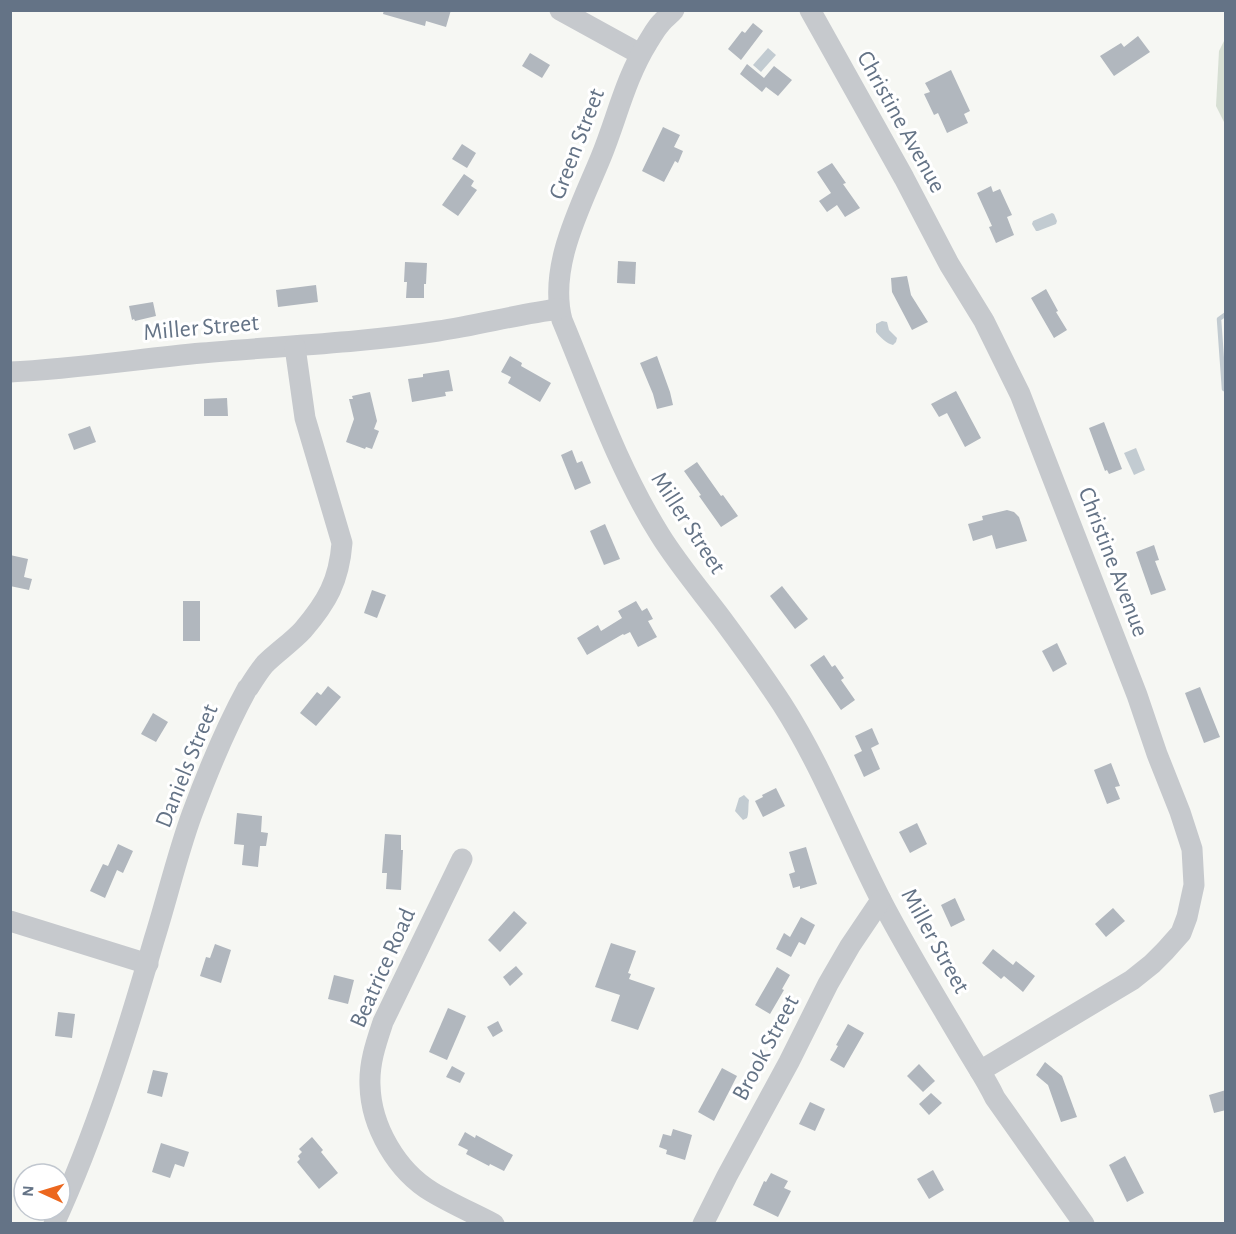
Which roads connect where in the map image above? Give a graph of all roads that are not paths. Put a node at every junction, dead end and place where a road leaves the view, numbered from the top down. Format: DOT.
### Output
graph roads {
  1 [pos="560,10"];
  2 [pos="674,10"];
  3 [pos="810,10"];
  4 [pos="640,54"];
  5 [pos="559,309"];
  6 [pos="295,347"];
  7 [pos="10,372"];
  8 [pos="462,859"];
  9 [pos="881,900"];
  10 [pos="10,921"];
  11 [pos="147,964"];
  12 [pos="980,1071"];
  13 [pos="54,1224"];
  14 [pos="494,1224"];
  15 [pos="703,1224"];
  16 [pos="1084,1224"];
  1 -- 4 [label="street"];
  2 -- 4 [label="street, Green Street"];
  3 -- 12 [label="street, Christine Avenue"];
  4 -- 5 [label="street, Green Street"];
  5 -- 6 [label="street, Miller Street"];
  5 -- 9 [label="street, Miller Street"];
  6 -- 7 [label="street, Miller Street"];
  6 -- 11 [label="street, Daniels Street"];
  8 -- 14 [label="street, Beatrice Road"];
  9 -- 12 [label="street, Miller Street"];
  9 -- 15 [label="street, Brook Street"];
  10 -- 11 [label="street"];
  11 -- 13 [label="street, Daniels Street"];
  12 -- 16 [label="street, Miller Street"];
}
